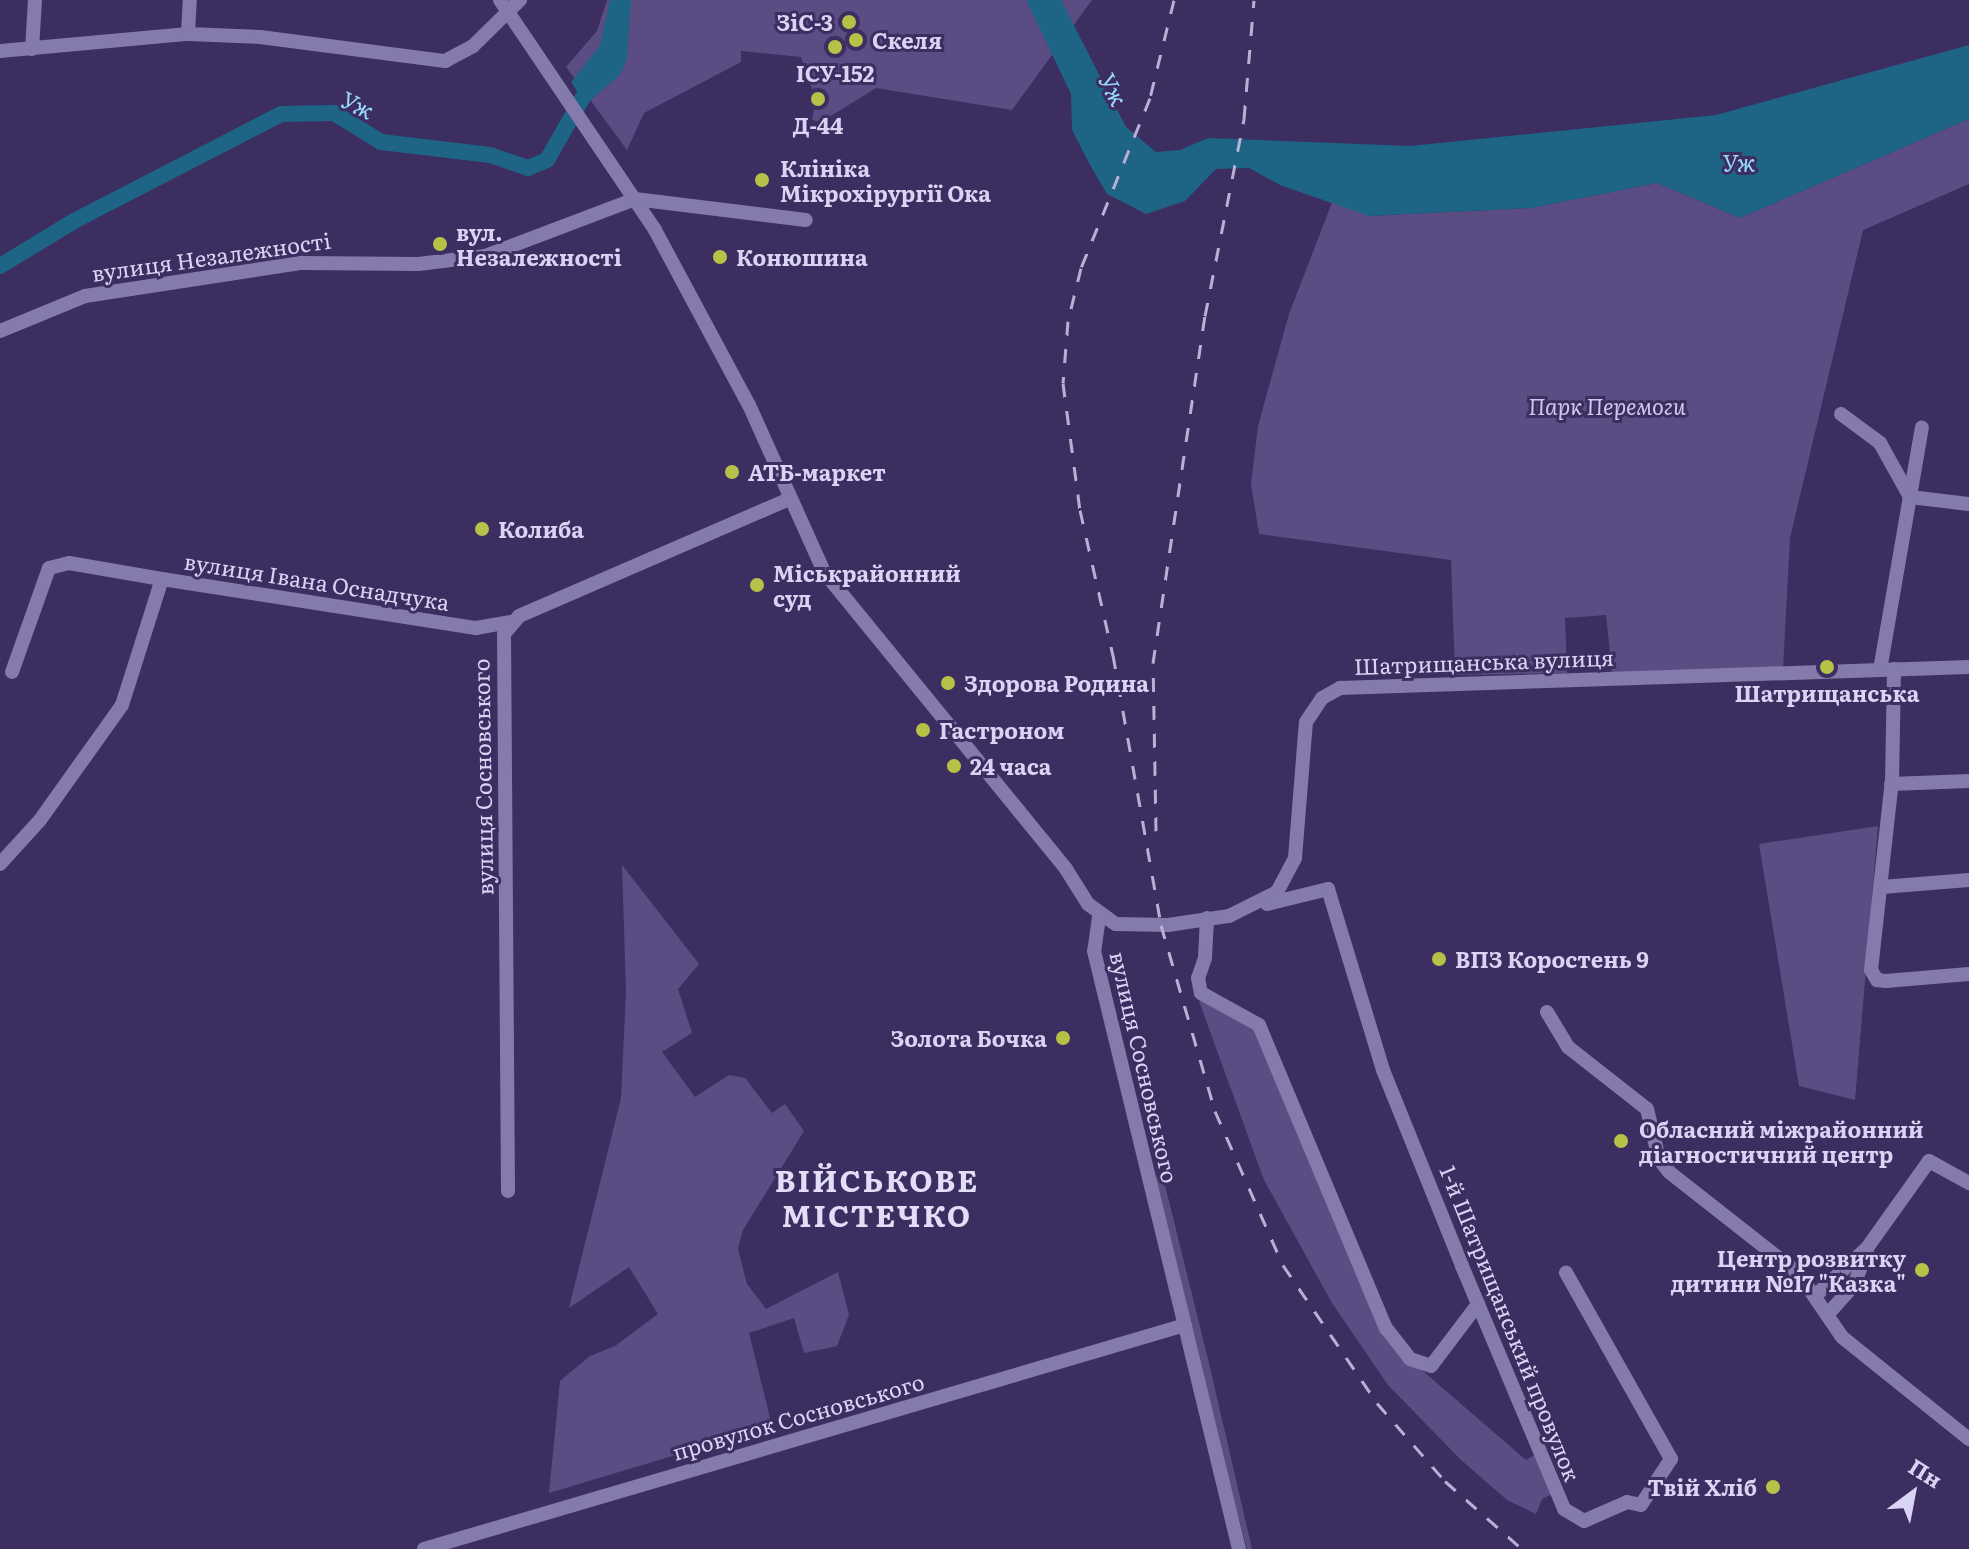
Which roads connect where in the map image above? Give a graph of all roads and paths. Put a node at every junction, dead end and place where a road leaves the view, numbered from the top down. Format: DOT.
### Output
graph roads {
  1 [pos="35,0"];
  2 [pos="190,0"];
  3 [pos="520,0"];
  4 [pos="504,6"];
  5 [pos="188,34"];
  6 [pos="32,49"];
  7 [pos="0,51"];
  8 [pos="635,199"];
  9 [pos="806,220"];
  10 [pos="0,331"];
  11 [pos="1841,414"];
  12 [pos="1922,428"];
  13 [pos="1910,497"];
  14 [pos="790,499"];
  15 [pos="1969,504"];
  16 [pos="162,579"];
  17 [pos="509,622"];
  18 [pos="1969,667"];
  19 [pos="1887,669"];
  20 [pos="12,672"];
  21 [pos="1969,781"];
  22 [pos="1891,784"];
  23 [pos="1295,858"];
  24 [pos="0,864"];
  25 [pos="1969,880"];
  26 [pos="1882,887"];
  27 [pos="1306,894"];
  28 [pos="1255,906"];
  29 [pos="1099,917"];
  30 [pos="1207,918"];
  31 [pos="1969,974"];
  32 [pos="1547,1012"];
  33 [pos="1969,1183"];
  34 [pos="508,1191"];
  35 [pos="1871,1244"];
  36 [pos="1566,1273"];
  37 [pos="1817,1294"];
  38 [pos="1478,1304"];
  39 [pos="1827,1315"];
  40 [pos="1185,1325"];
  41 [pos="1969,1439"];
  42 [pos="424,1549"];
  43 [pos="1239,1549"];
  1 -- 6 [label="street"];
  2 -- 5 [label="street"];
  3 -- 4 [label="street"];
  4 -- 5 [label="street"];
  4 -- 8 [label="street"];
  5 -- 6 [label="street"];
  6 -- 7 [label="street"];
  8 -- 9 [label="street, вулиця Незалежності"];
  8 -- 10 [label="street, вулиця Незалежності"];
  8 -- 14 [label="street"];
  11 -- 13 [label="street"];
  12 -- 13 [label="street"];
  13 -- 15 [label="street"];
  13 -- 19 [label="street"];
  14 -- 17 [label="street"];
  14 -- 29 [label="street"];
  16 -- 17 [label="street, вулиця Івана Оснадчука"];
  16 -- 20 [label="street"];
  16 -- 24 [label="street, вулиця Івана Оснадчука"];
  17 -- 34 [label="street, вулиця Сосновського"];
  18 -- 19 [label="street, Шатрищанська вулиця"];
  19 -- 22 [label="street"];
  19 -- 23 [label="street, Шатрищанська вулиця"];
  21 -- 22 [label="street"];
  22 -- 26 [label="street"];
  23 -- 27 [label="street"];
  23 -- 28 [label="street, Шатрищанська вулиця"];
  25 -- 26 [label="street"];
  26 -- 31 [label="street"];
  27 -- 28 [label="street"];
  27 -- 38 [label="street, 1-й Шатрищанський провулок"];
  28 -- 30 [label="street, Шатрищанська вулиця"];
  29 -- 30 [label="street, Шатрищанська вулиця"];
  29 -- 40 [label="street, вулиця Сосновського"];
  30 -- 38 [label="street"];
  32 -- 37 [label="street"];
  33 -- 35 [label="street"];
  35 -- 37 [label="street"];
  35 -- 39 [label="street"];
  36 -- 38 [label="street, 1-й Шатрищанський провулок"];
  37 -- 39 [label="street"];
  39 -- 41 [label="street"];
  40 -- 42 [label="street, провулок Сосновського"];
  40 -- 43 [label="street, вулиця Сосновського"];
}
